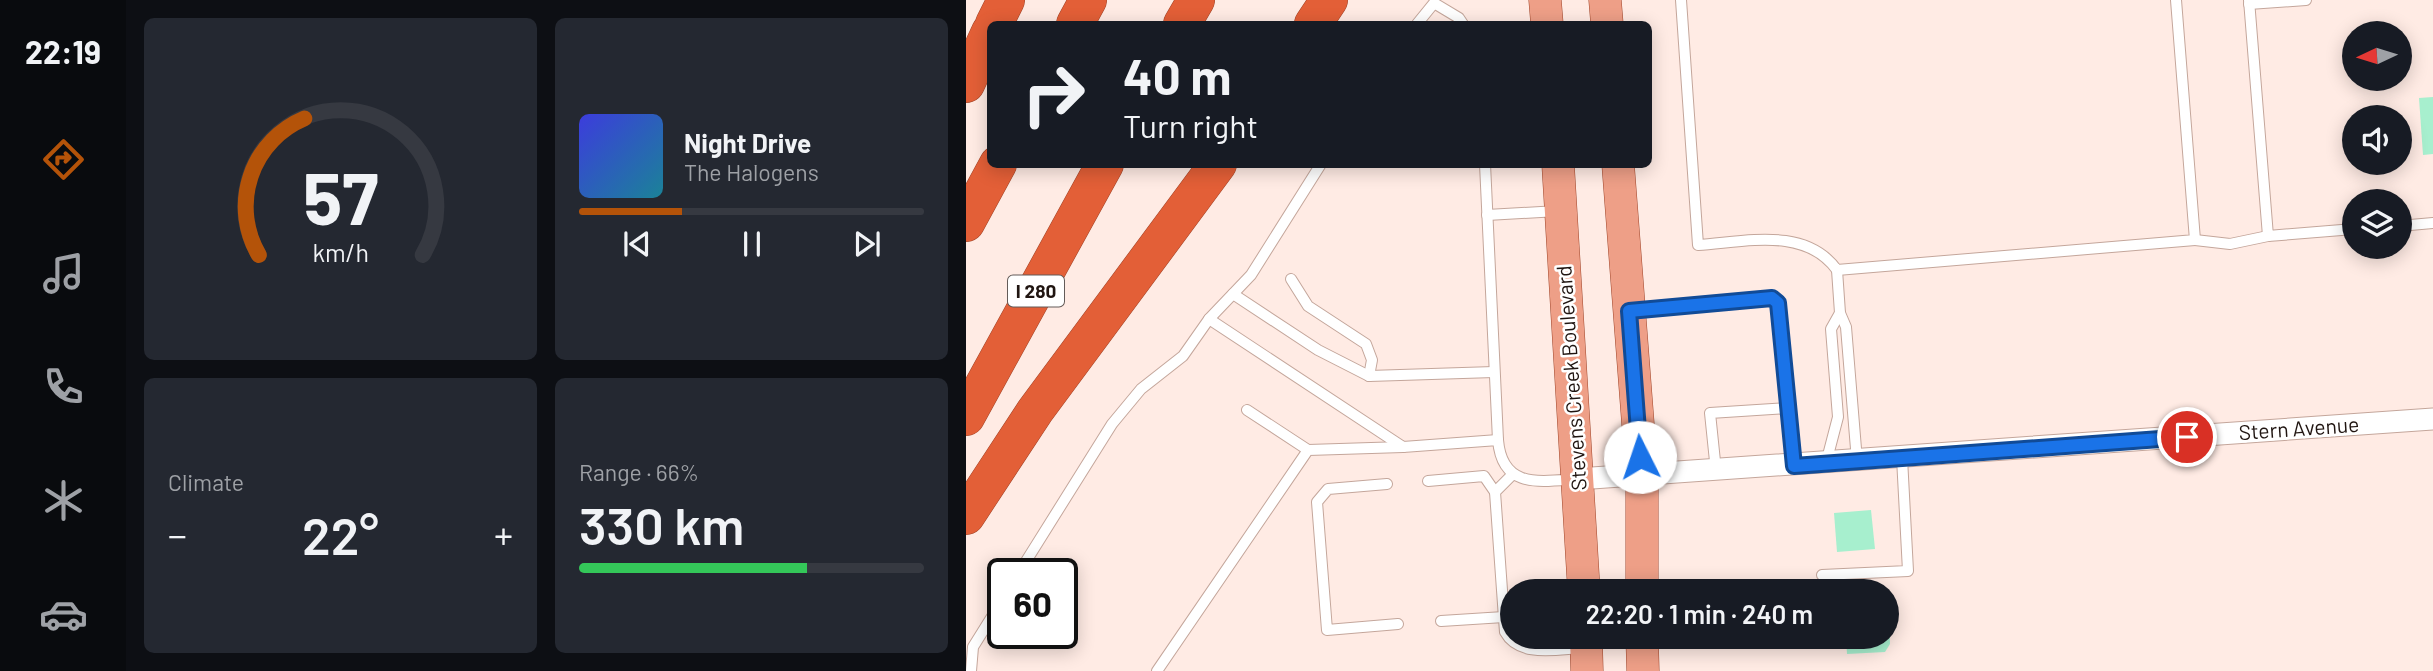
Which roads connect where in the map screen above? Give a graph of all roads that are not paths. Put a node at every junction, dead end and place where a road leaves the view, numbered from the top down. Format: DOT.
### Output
graph roads {
  1 [pos="1006,0"];
  2 [pos="1088,0"];
  3 [pos="1196,0"];
  4 [pos="1329,0"];
  5 [pos="1545,0"];
  6 [pos="1605,0"];
  7 [pos="1681,0"];
  8 [pos="2176,0"];
  9 [pos="2306,0"];
  10 [pos="2249,2"];
  11 [pos="996,21"];
  12 [pos="1077,21"];
  13 [pos="1184,21"];
  14 [pos="1315,21"];
  15 [pos="1420,21"];
  16 [pos="1461,21"];
  17 [pos="1547,21"];
  18 [pos="1607,21"];
  19 [pos="987,38"];
  20 [pos="966,84"];
  21 [pos="996,168"];
  22 [pos="1103,168"];
  23 [pos="1215,168"];
  24 [pos="1318,168"];
  25 [pos="1485,168"];
  26 [pos="1558,168"];
  27 [pos="1618,168"];
  28 [pos="1561,211"];
  29 [pos="1487,215"];
  30 [pos="966,223"];
  31 [pos="2433,223"];
  32 [pos="2412,225"];
  33 [pos="2342,230"];
  34 [pos="2268,236"];
  35 [pos="2194,240"];
  36 [pos="1837,270"];
  37 [pos="1291,279"];
  38 [pos="1233,294"];
  39 [pos="1629,311"];
  40 [pos="1840,313"];
  41 [pos="1209,319"];
  42 [pos="1494,372"];
  43 [pos="1369,376"];
  44 [pos="1788,408"];
  45 [pos="1247,410"];
  46 [pos="966,416"];
  47 [pos="2433,419"];
  48 [pos="1499,440"];
  49 [pos="1404,447"];
  50 [pos="1308,450"];
  51 [pos="1902,458"];
  52 [pos="1857,461"];
  53 [pos="1826,463"];
  54 [pos="1794,466"];
  55 [pos="1716,471"];
  56 [pos="1512,475"];
  57 [pos="1642,476"];
  58 [pos="1578,479"];
  59 [pos="1429,481"];
  60 [pos="1387,484"];
  61 [pos="1495,492"];
  62 [pos="966,516"];
  63 [pos="1028,558"];
  64 [pos="1822,575"];
  65 [pos="1501,579"];
  66 [pos="1583,579"];
  67 [pos="1642,579"];
  68 [pos="1500,617"];
  69 [pos="1441,621"];
  70 [pos="1398,624"];
  71 [pos="987,625"];
  72 [pos="1524,649"];
  73 [pos="1642,649"];
  74 [pos="1586,652"];
  75 [pos="971,671"];
  76 [pos="1157,671"];
  77 [pos="1643,671"];
  1 -- 11 [label="highway"];
  2 -- 12 [label="highway"];
  3 -- 13 [label="highway"];
  4 -- 14 [label="highway"];
  5 -- 17 [label="main road"];
  6 -- 18 [label="main road"];
  7 -- 36 [label="lane"];
  8 -- 35 [label="lane"];
  9 -- 10 [label="lane"];
  10 -- 34 [label="lane"];
  15 -- 16 [label="lane"];
  19 -- 20 [label="highway"];
  21 -- 30 [label="highway"];
  22 -- 46 [label="highway, I 280"];
  23 -- 62 [label="highway"];
  24 -- 38 [label="lane"];
  25 -- 29 [label="lane"];
  26 -- 28 [label="main road, Stevens Creek Boulevard"];
  27 -- 39 [label="main road"];
  28 -- 29 [label="lane"];
  28 -- 58 [label="main road, Stevens Creek Boulevard"];
  29 -- 42 [label="lane"];
  31 -- 32 [label="lane"];
  33 -- 34 [label="lane"];
  34 -- 35 [label="lane"];
  35 -- 36 [label="lane"];
  36 -- 40 [label="lane"];
  37 -- 43 [label="lane"];
  38 -- 41 [label="lane"];
  38 -- 43 [label="lane"];
  39 -- 44 [label="lane"];
  39 -- 57 [label="main road"];
  40 -- 52 [label="lane"];
  40 -- 53 [label="lane"];
  41 -- 49 [label="lane"];
  41 -- 63 [label="lane"];
  42 -- 43 [label="lane"];
  42 -- 48 [label="lane"];
  44 -- 54 [label="lane"];
  44 -- 55 [label="lane"];
  45 -- 50 [label="lane"];
  47 -- 51 [label="street, Stern Avenue"];
  48 -- 49 [label="lane"];
  48 -- 56 [label="lane"];
  49 -- 50 [label="lane"];
  50 -- 76 [label="lane"];
  51 -- 52 [label="street, Stern Avenue"];
  51 -- 64 [label="lane"];
  52 -- 53 [label="street, Stern Avenue"];
  53 -- 54 [label="street, Stern Avenue"];
  54 -- 55 [label="street, Stern Avenue"];
  55 -- 57 [label="street, Stern Avenue"];
  56 -- 58 [label="lane"];
  56 -- 61 [label="lane"];
  57 -- 58 [label="street, Stern Avenue"];
  57 -- 67 [label="main road"];
  58 -- 66 [label="main road, Stevens Creek Boulevard"];
  59 -- 61 [label="lane"];
  60 -- 70 [label="lane"];
  61 -- 65 [label="lane"];
  68 -- 69 [label="lane"];
  71 -- 75 [label="lane"];
  72 -- 74 [label="lane"];
  73 -- 77 [label="main road"];
}
